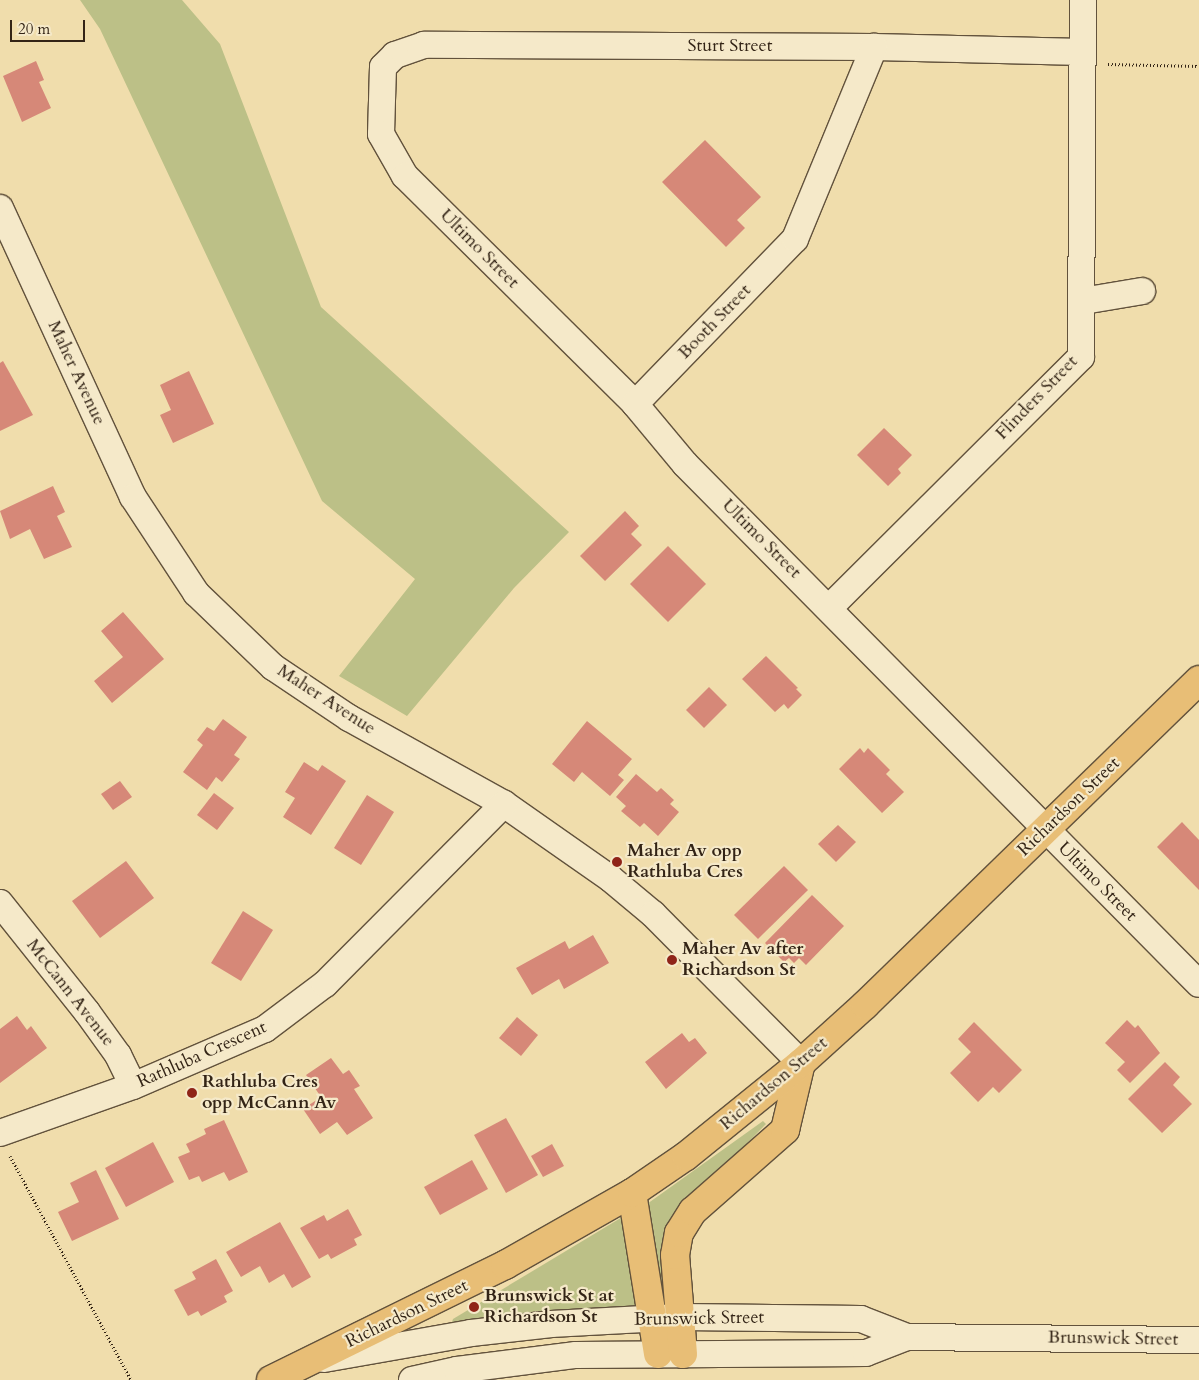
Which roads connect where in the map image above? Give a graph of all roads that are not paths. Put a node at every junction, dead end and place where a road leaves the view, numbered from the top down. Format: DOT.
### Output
graph roads {
  1 [pos="1083,0"];
  2 [pos="874,47"];
  3 [pos="1083,58"];
  4 [pos="383,67"];
  5 [pos="0,208"];
  6 [pos="1142,291"];
  7 [pos="1082,300"];
  8 [pos="635,404"];
  9 [pos="829,608"];
  10 [pos="1199,680"];
  11 [pos="504,804"];
  12 [pos="1046,830"];
  13 [pos="0,903"];
  14 [pos="1199,984"];
  15 [pos="801,1063"];
  16 [pos="133,1086"];
  17 [pos="2,1140"];
  18 [pos="632,1193"];
  19 [pos="681,1317"];
  20 [pos="653,1318"];
  21 [pos="908,1337"];
  22 [pos="1199,1340"];
  23 [pos="671,1354"];
  24 [pos="310,1361"];
  25 [pos="271,1380"];
  26 [pos="412,1380"];
  1 -- 3 [label="street, Flinders Street"];
  2 -- 3 [label="street, Sturt Street"];
  2 -- 4 [label="street, Sturt Street"];
  2 -- 8 [label="street, Booth Street"];
  3 -- 7 [label="street, Flinders Street"];
  4 -- 8 [label="street, Ultimo Street"];
  5 -- 11 [label="street, Maher Avenue"];
  6 -- 7 [label="street"];
  7 -- 9 [label="street, Flinders Street"];
  8 -- 9 [label="street, Ultimo Street"];
  9 -- 12 [label="street, Ultimo Street"];
  10 -- 12 [label="main road, Richardson Street"];
  11 -- 15 [label="street, Maher Avenue"];
  11 -- 16 [label="street, Rathluba Crescent"];
  12 -- 14 [label="street, Ultimo Street"];
  12 -- 15 [label="main road, Richardson Street"];
  13 -- 16 [label="street, McCann Avenue"];
  15 -- 18 [label="main road, Richardson Street"];
  15 -- 19 [label="main road"];
  16 -- 17 [label="street, Rathluba Crescent"];
  18 -- 20 [label="main road"];
  18 -- 24 [label="main road, Richardson Street"];
  19 -- 20 [label="street, Brunswick Street"];
  19 -- 21 [label="street, Brunswick Street"];
  19 -- 23 [label="main road"];
  20 -- 23 [label="main road"];
  20 -- 24 [label="street, Brunswick Street"];
  21 -- 22 [label="street, Brunswick Street"];
  21 -- 23 [label="street, Brunswick Street"];
  23 -- 26 [label="street, Brunswick Street"];
  24 -- 25 [label="main road, Richardson Street"];
}
